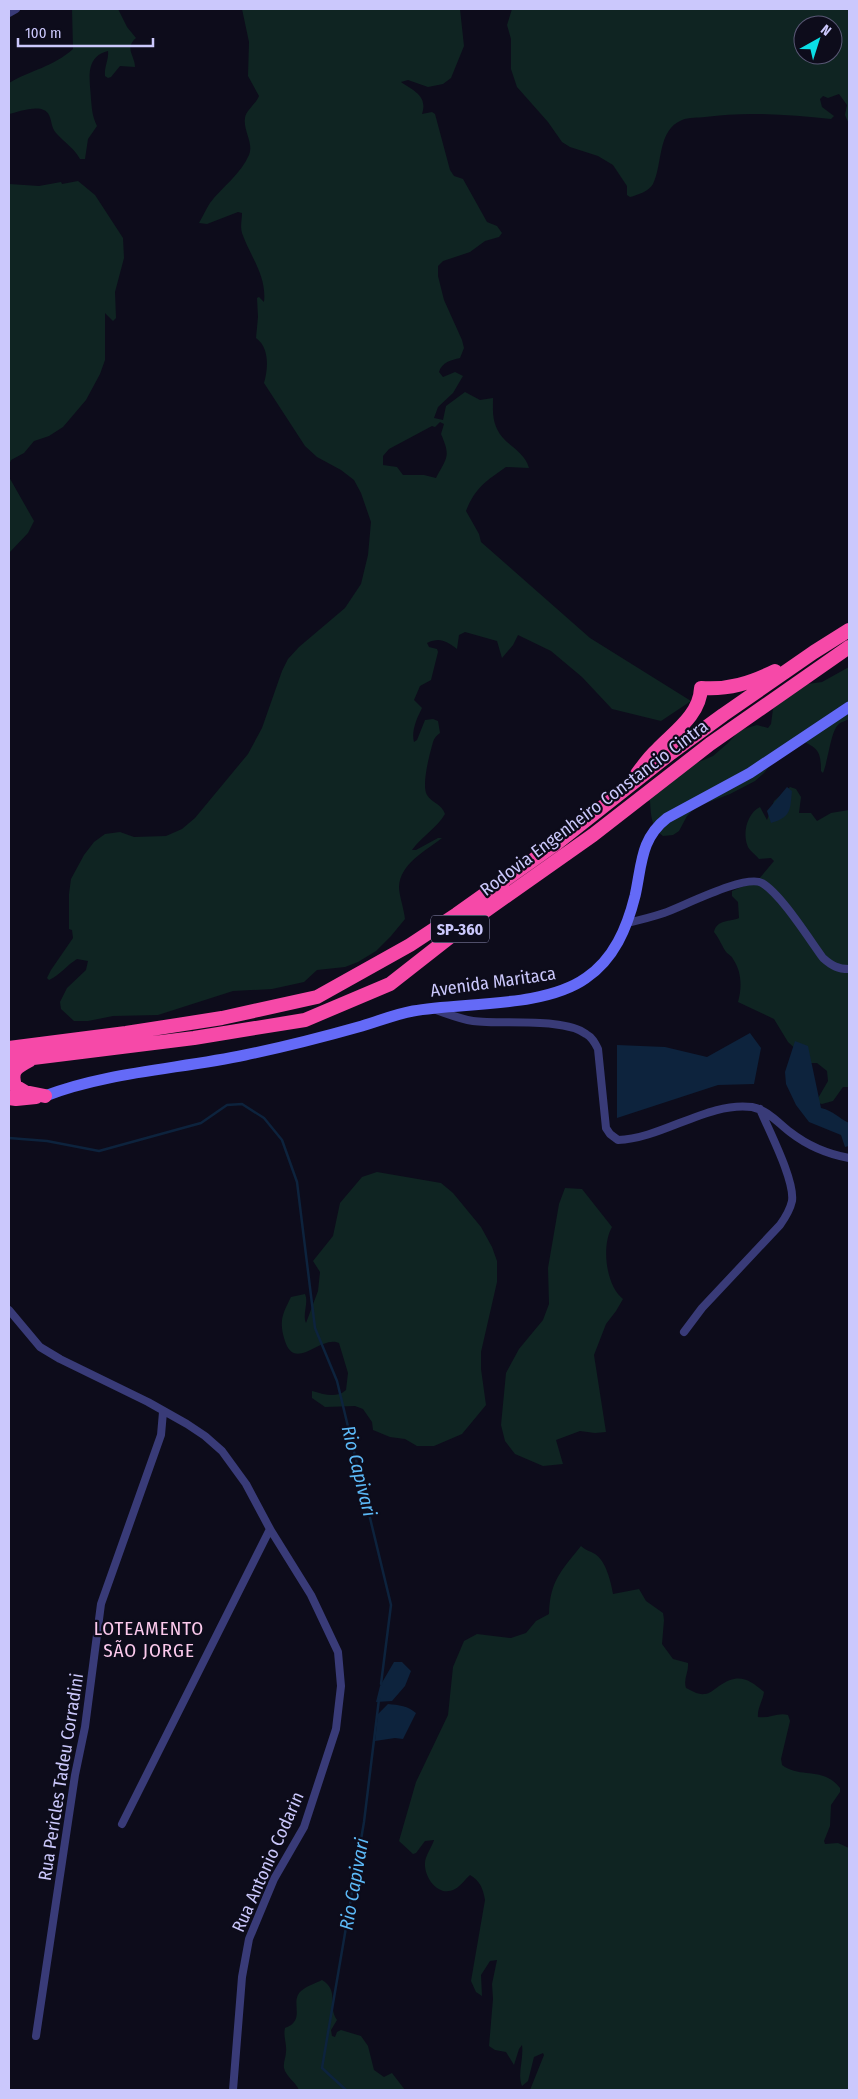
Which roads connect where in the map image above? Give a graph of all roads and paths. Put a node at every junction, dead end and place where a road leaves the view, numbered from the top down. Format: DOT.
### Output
graph roads {
  1 [pos="16,9"];
  2 [pos="9,13"];
  3 [pos="849,630"];
  4 [pos="846,650"];
  5 [pos="814,652"];
  6 [pos="849,707"];
  7 [pos="621,794"];
  8 [pos="627,923"];
  9 [pos="849,969"];
  10 [pos="434,1009"];
  11 [pos="9,1048"];
  12 [pos="35,1058"];
  13 [pos="9,1061"];
  14 [pos="45,1096"];
  15 [pos="9,1098"];
  16 [pos="760,1109"];
  17 [pos="849,1158"];
  18 [pos="9,1310"];
  19 [pos="684,1332"];
  20 [pos="163,1412"];
  21 [pos="270,1529"];
  22 [pos="122,1824"];
  23 [pos="36,2036"];
  24 [pos="233,2090"];
  1 -- 2 [label="street"];
  3 -- 5 [label="highway, Rodovia Engenheiro Constancio Cintra / SP-360"];
  4 -- 12 [label="highway, Rodovia Engenheiro Constancio Cintra / SP-360"];
  5 -- 7 [label="highway, Rodovia Engenheiro Constancio Cintra / SP-360"];
  5 -- 7 [label="highway"];
  6 -- 8 [label="street, Avenida Maritaca"];
  7 -- 11 [label="highway, Rodovia Engenheiro Constancio Cintra / SP-360"];
  8 -- 9 [label="street"];
  8 -- 10 [label="street, Avenida Maritaca"];
  10 -- 14 [label="street, Avenida Maritaca"];
  10 -- 16 [label="street"];
  12 -- 13 [label="highway, Rodovia Engenheiro Constancio Cintra / SP-360"];
  12 -- 14 [label="highway"];
  14 -- 15 [label="highway"];
  16 -- 17 [label="street"];
  16 -- 19 [label="street"];
  18 -- 20 [label="street, Rua Antonio Codarin"];
  20 -- 21 [label="street, Rua Antonio Codarin"];
  20 -- 23 [label="street, Rua Pericles Tadeu Corradini"];
  21 -- 22 [label="street"];
  21 -- 24 [label="street, Rua Antonio Codarin"];
}
